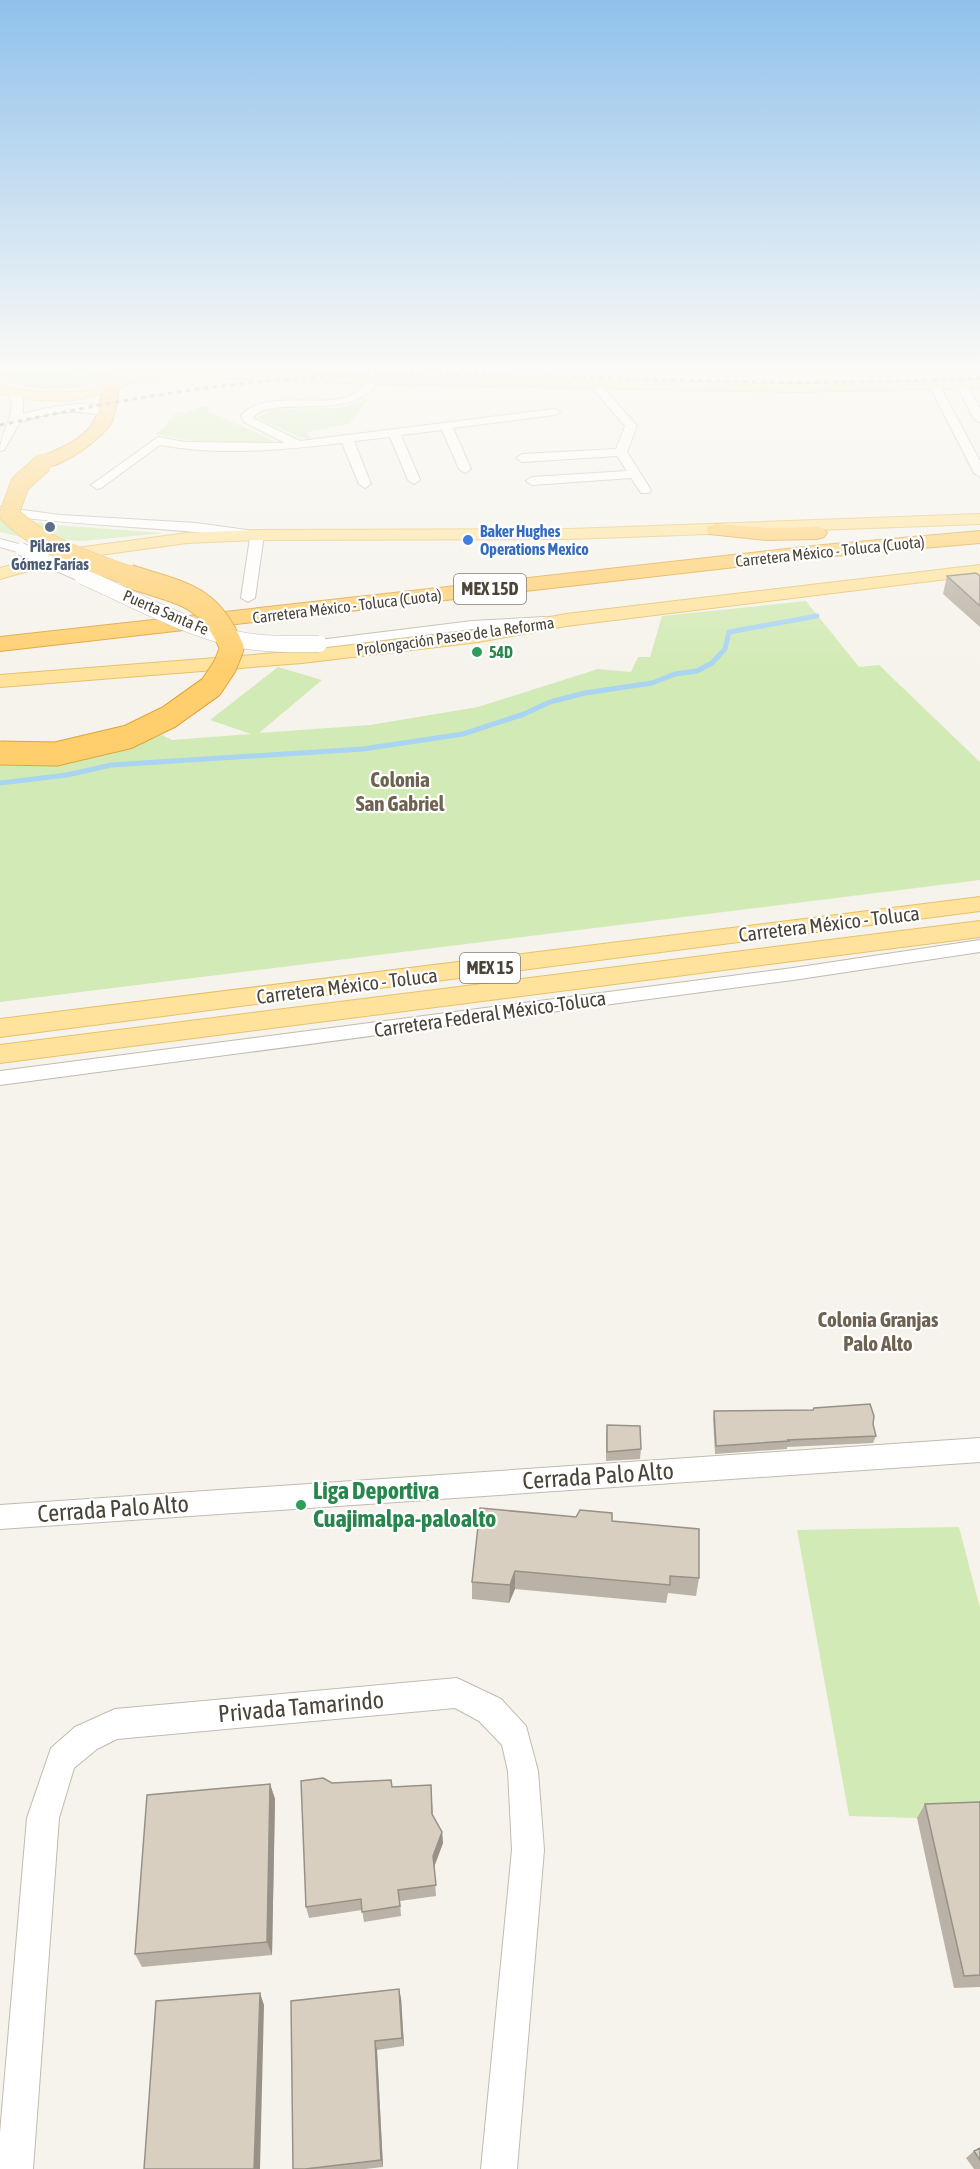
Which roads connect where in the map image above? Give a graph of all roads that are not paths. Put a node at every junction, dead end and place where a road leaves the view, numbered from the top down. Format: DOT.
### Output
graph roads {
  1 [pos="36,468"];
  2 [pos="120,468"];
  3 [pos="359,468"];
  4 [pos="409,468"];
  5 [pos="631,468"];
  6 [pos="634,474"];
  7 [pos="414,480"];
  8 [pos="532,481"];
  9 [pos="365,484"];
  10 [pos="97,485"];
  11 [pos="645,490"];
  12 [pos="0,511"];
  13 [pos="980,519"];
  14 [pos="980,529"];
  15 [pos="716,530"];
  16 [pos="257,535"];
  17 [pos="980,537"];
  18 [pos="0,543"];
  19 [pos="980,552"];
  20 [pos="980,570"];
  21 [pos="0,574"];
  22 [pos="248,598"];
  23 [pos="566,620"];
  24 [pos="0,644"];
  25 [pos="0,658"];
  26 [pos="0,681"];
  27 [pos="0,753"];
  28 [pos="980,904"];
  29 [pos="980,929"];
  30 [pos="980,946"];
  31 [pos="0,1029"];
  32 [pos="0,1054"];
  33 [pos="0,1078"];
  34 [pos="980,1450"];
  35 [pos="0,1517"];
  36 [pos="15,2169"];
  37 [pos="499,2169"];
  1 -- 27 [label="highway, bridge"];
  2 -- 10 [label="street"];
  3 -- 9 [label="street"];
  4 -- 7 [label="street"];
  5 -- 6 [label="street"];
  6 -- 8 [label="street"];
  6 -- 11 [label="street"];
  12 -- 16 [label="street"];
  13 -- 15 [label="main road"];
  14 -- 15 [label="highway"];
  15 -- 16 [label="main road"];
  16 -- 21 [label="main road"];
  16 -- 22 [label="street"];
  17 -- 24 [label="highway, Carretera México - Toluca (Cuota) / MEX 15D"];
  18 -- 23 [label="street, Puerta Santa Fe, bridge"];
  19 -- 25 [label="highway, Carretera México - Toluca (Cuota) / MEX 15D"];
  20 -- 23 [label="main road, Prolongación Paseo de la Reforma"];
  23 -- 26 [label="main road, Prolongación Paseo de la Reforma"];
  28 -- 31 [label="main road, Carretera México - Toluca / MEX 15"];
  29 -- 32 [label="main road, Carretera México - Toluca / MEX 15"];
  30 -- 33 [label="street, Carretera Federal México-Toluca"];
  34 -- 35 [label="street, Cerrada Palo Alto"];
  36 -- 37 [label="street, Privada Tamarindo"];
}
